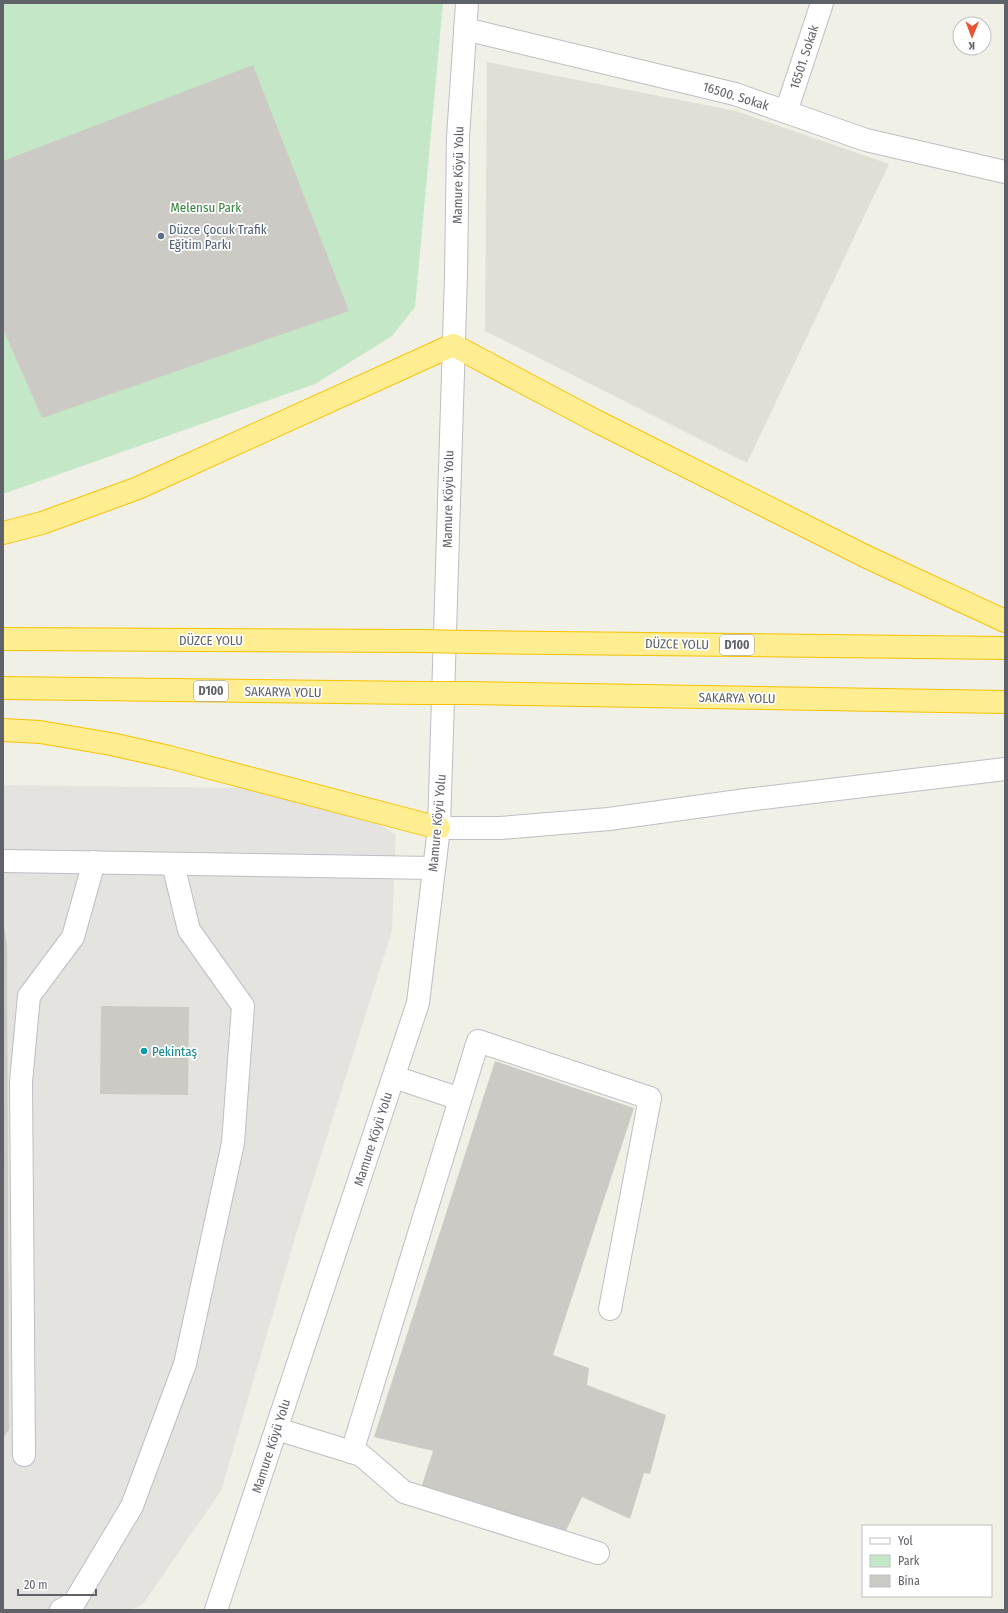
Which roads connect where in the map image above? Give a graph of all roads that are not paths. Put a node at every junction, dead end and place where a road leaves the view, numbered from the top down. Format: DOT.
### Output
graph roads {
  1 [pos="467,3"];
  2 [pos="822,3"];
  3 [pos="465,29"];
  4 [pos="786,112"];
  5 [pos="1005,172"];
  6 [pos="453,345"];
  7 [pos="3,534"];
  8 [pos="1005,621"];
  9 [pos="3,639"];
  10 [pos="1005,648"];
  11 [pos="3,688"];
  12 [pos="1005,702"];
  13 [pos="3,730"];
  14 [pos="1005,769"];
  15 [pos="439,828"];
  16 [pos="3,861"];
  17 [pos="94,862"];
  18 [pos="173,864"];
  19 [pos="433,868"];
  20 [pos="394,1077"];
  21 [pos="460,1099"];
  22 [pos="610,1308"];
  23 [pos="276,1429"];
  24 [pos="352,1452"];
  25 [pos="24,1455"];
  26 [pos="598,1553"];
  27 [pos="61,1610"];
  28 [pos="216,1610"];
  1 -- 3 [label="street, Mamure Köyü Yolu"];
  2 -- 4 [label="street, 16501. Sokak"];
  3 -- 4 [label="street, 16500. Sokak"];
  3 -- 6 [label="street, Mamure Köyü Yolu"];
  4 -- 5 [label="street, 16500. Sokak"];
  6 -- 7 [label="highway"];
  6 -- 8 [label="highway"];
  6 -- 15 [label="street, Mamure Köyü Yolu"];
  9 -- 10 [label="highway, DÜZCE YOLU / D100, bridge"];
  11 -- 12 [label="highway, SAKARYA YOLU / D100, bridge"];
  13 -- 15 [label="highway"];
  14 -- 15 [label="street"];
  15 -- 19 [label="street, Mamure Köyü Yolu"];
  16 -- 17 [label="street"];
  17 -- 18 [label="street"];
  17 -- 25 [label="street"];
  18 -- 19 [label="street"];
  18 -- 27 [label="street"];
  19 -- 20 [label="street, Mamure Köyü Yolu"];
  20 -- 21 [label="street"];
  20 -- 23 [label="street, Mamure Köyü Yolu"];
  21 -- 22 [label="street"];
  21 -- 24 [label="street"];
  23 -- 24 [label="street"];
  23 -- 28 [label="street, Mamure Köyü Yolu"];
  24 -- 26 [label="street"];
}
